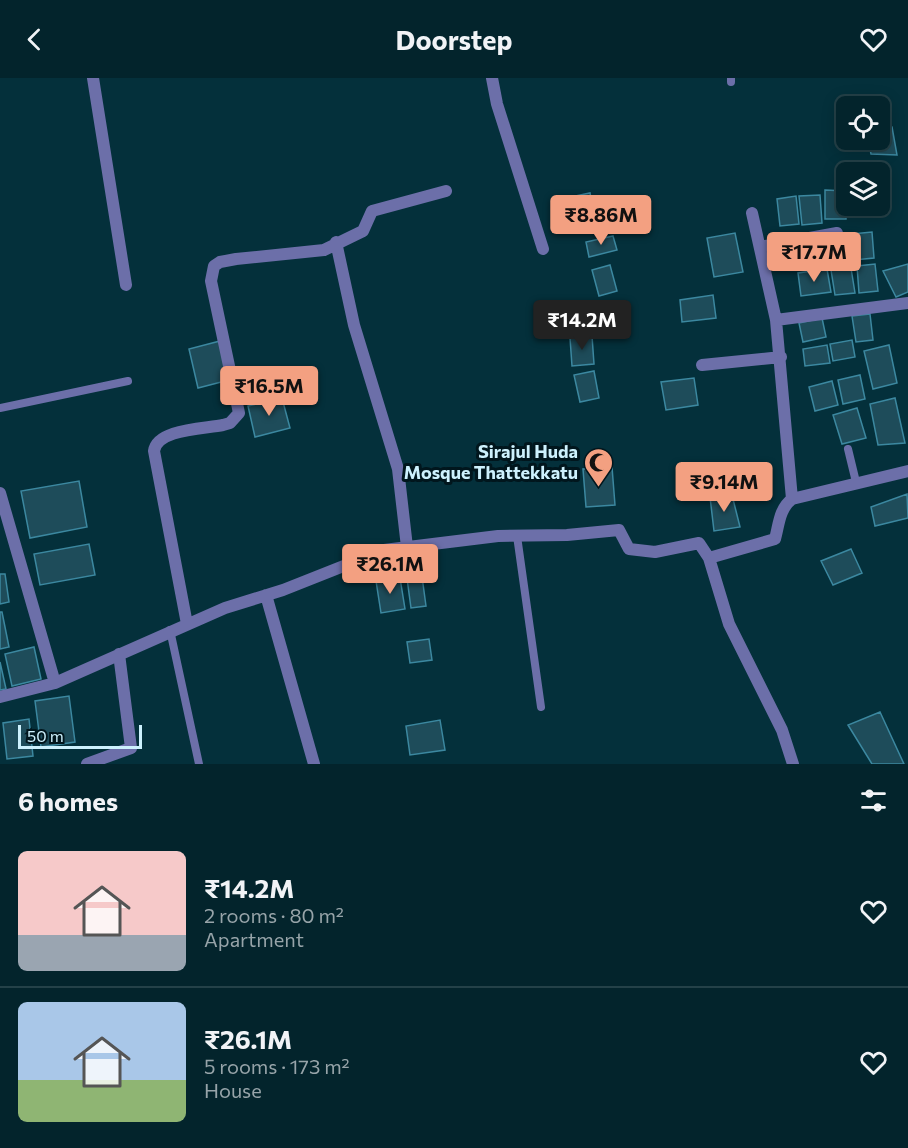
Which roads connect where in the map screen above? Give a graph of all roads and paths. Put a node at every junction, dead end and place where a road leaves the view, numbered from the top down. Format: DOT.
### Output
graph roads {
  1 [pos="93,78"];
  2 [pos="492,78"];
  3 [pos="446,191"];
  4 [pos="752,213"];
  5 [pos="837,233"];
  6 [pos="336,242"];
  7 [pos="760,247"];
  8 [pos="543,249"];
  9 [pos="126,285"];
  10 [pos="908,303"];
  11 [pos="776,320"];
  12 [pos="781,357"];
  13 [pos="702,365"];
  14 [pos="128,381"];
  15 [pos="0,408"];
  16 [pos="848,449"];
  17 [pos="907,473"];
  18 [pos="856,482"];
  19 [pos="0,493"];
  20 [pos="792,499"];
  21 [pos="517,536"];
  22 [pos="407,547"];
  23 [pos="709,558"];
  24 [pos="266,595"];
  25 [pos="187,624"];
  26 [pos="170,630"];
  27 [pos="119,654"];
  28 [pos="56,682"];
  29 [pos="0,697"];
  30 [pos="541,707"];
  31 [pos="87,764"];
  32 [pos="198,764"];
  33 [pos="314,764"];
  34 [pos="793,764"];
  1 -- 9 [label="street"];
  2 -- 8 [label="street"];
  3 -- 6 [label="street"];
  4 -- 7 [label="street"];
  5 -- 7 [label="street"];
  6 -- 22 [label="street"];
  6 -- 25 [label="street"];
  7 -- 11 [label="street"];
  10 -- 11 [label="street"];
  11 -- 12 [label="street"];
  12 -- 13 [label="street"];
  12 -- 20 [label="street"];
  14 -- 15 [label="lane"];
  16 -- 18 [label="lane"];
  17 -- 18 [label="street"];
  18 -- 20 [label="street"];
  19 -- 28 [label="street"];
  20 -- 23 [label="street"];
  21 -- 22 [label="street"];
  21 -- 23 [label="street"];
  21 -- 30 [label="lane"];
  22 -- 24 [label="street"];
  23 -- 34 [label="street"];
  24 -- 25 [label="street"];
  24 -- 33 [label="street"];
  25 -- 26 [label="street"];
  26 -- 27 [label="street"];
  26 -- 32 [label="lane"];
  27 -- 28 [label="street"];
  27 -- 31 [label="street"];
  28 -- 29 [label="street"];
}
